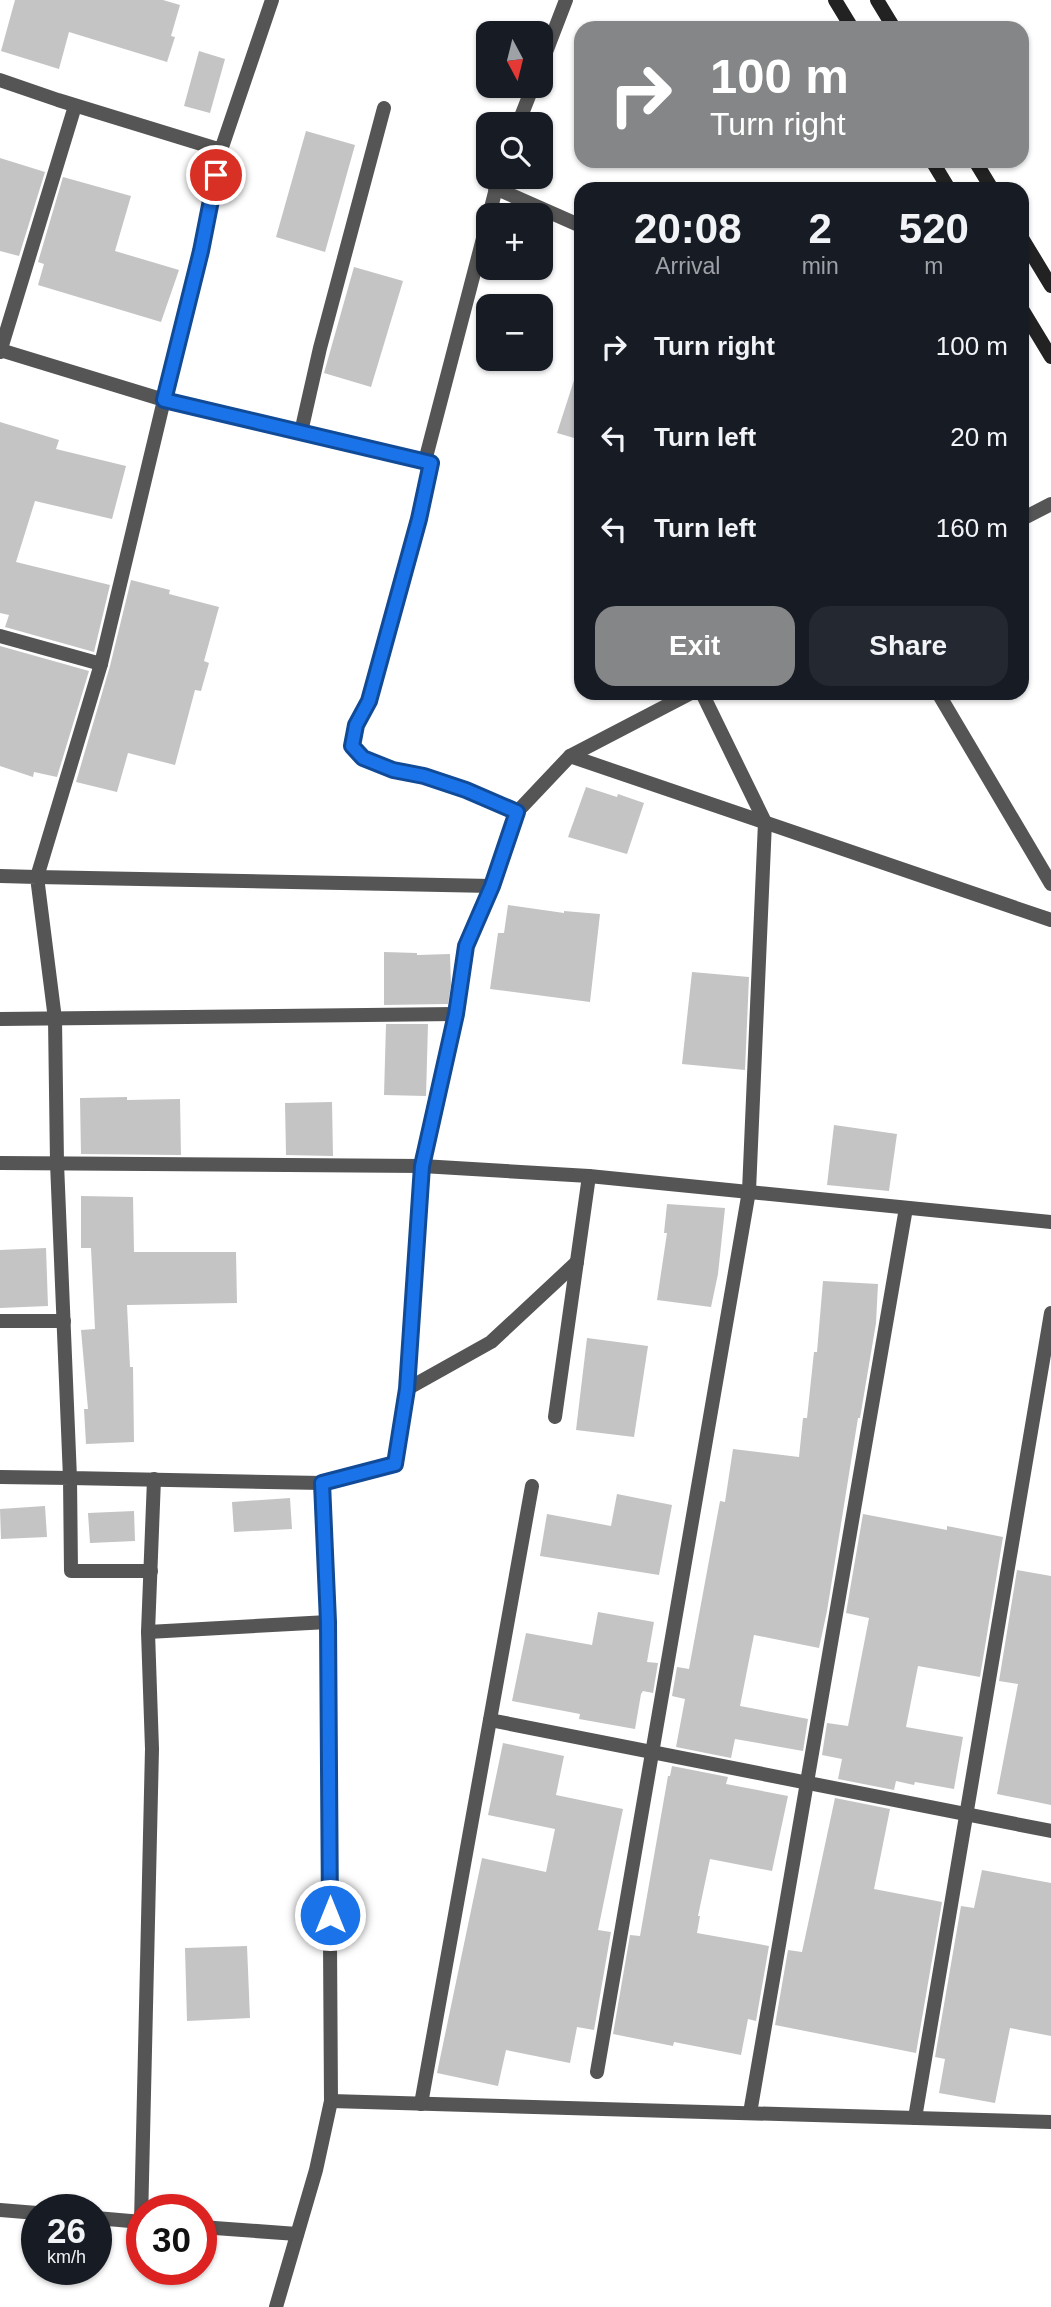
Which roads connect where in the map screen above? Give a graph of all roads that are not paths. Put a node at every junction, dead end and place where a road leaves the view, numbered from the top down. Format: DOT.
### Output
graph roads {
  1 [pos="271,0"];
  2 [pos="566,0"];
  3 [pos="835,0"];
  4 [pos="877,0"];
  5 [pos="848,21"];
  6 [pos="890,21"];
  7 [pos="553,34"];
  8 [pos="0,80"];
  9 [pos="75,106"];
  10 [pos="384,108"];
  11 [pos="221,150"];
  12 [pos="495,189"];
  13 [pos="510,189"];
  14 [pos="574,222"];
  15 [pos="1029,250"];
  16 [pos="1051,286"];
  17 [pos="1029,321"];
  18 [pos="0,351"];
  19 [pos="1051,357"];
  20 [pos="164,400"];
  21 [pos="301,432"];
  22 [pos="425,461"];
  23 [pos="1051,504"];
  24 [pos="1029,515"];
  25 [pos="0,636"];
  26 [pos="101,664"];
  27 [pos="678,700"];
  28 [pos="705,700"];
  29 [pos="942,700"];
  30 [pos="570,756"];
  31 [pos="517,812"];
  32 [pos="765,822"];
  33 [pos="0,876"];
  34 [pos="37,877"];
  35 [pos="1051,884"];
  36 [pos="492,886"];
  37 [pos="1051,920"];
  38 [pos="456,1014"];
  39 [pos="55,1018"];
  40 [pos="0,1019"];
  41 [pos="0,1163"];
  42 [pos="57,1163"];
  43 [pos="422,1166"];
  44 [pos="589,1175"];
  45 [pos="749,1191"];
  46 [pos="906,1208"];
  47 [pos="1051,1222"];
  48 [pos="577,1262"];
  49 [pos="1051,1313"];
  50 [pos="0,1321"];
  51 [pos="64,1321"];
  52 [pos="407,1389"];
  53 [pos="555,1417"];
  54 [pos="0,1477"];
  55 [pos="70,1478"];
  56 [pos="154,1479"];
  57 [pos="322,1483"];
  58 [pos="532,1486"];
  59 [pos="151,1571"];
  60 [pos="328,1622"];
  61 [pos="149,1632"];
  62 [pos="490,1720"];
  63 [pos="652,1752"];
  64 [pos="807,1783"];
  65 [pos="966,1814"];
  66 [pos="1051,1831"];
  67 [pos="597,2073"];
  68 [pos="331,2101"];
  69 [pos="421,2104"];
  70 [pos="750,2113"];
  71 [pos="915,2118"];
  72 [pos="1051,2122"];
  73 [pos="142,2194"];
  74 [pos="0,2210"];
  75 [pos="21,2212"];
  76 [pos="217,2228"];
  77 [pos="297,2234"];
  78 [pos="276,2307"];
  1 -- 11 [label="street"];
  2 -- 7 [label="street"];
  3 -- 5 [label="main road"];
  4 -- 6 [label="main road"];
  8 -- 9 [label="street"];
  9 -- 11 [label="street"];
  9 -- 18 [label="street"];
  10 -- 21 [label="street"];
  11 -- 20 [label="street"];
  12 -- 22 [label="street"];
  13 -- 14 [label="street"];
  15 -- 16 [label="main road"];
  17 -- 19 [label="main road"];
  18 -- 20 [label="street"];
  20 -- 21 [label="street"];
  20 -- 26 [label="street"];
  21 -- 22 [label="street"];
  22 -- 31 [label="street"];
  23 -- 24 [label="street"];
  25 -- 26 [label="street"];
  26 -- 34 [label="street"];
  27 -- 30 [label="street"];
  28 -- 32 [label="street"];
  29 -- 35 [label="street"];
  30 -- 31 [label="street"];
  30 -- 32 [label="street"];
  31 -- 36 [label="street"];
  32 -- 37 [label="street"];
  32 -- 45 [label="street"];
  33 -- 34 [label="street"];
  34 -- 36 [label="street"];
  34 -- 39 [label="street"];
  36 -- 38 [label="street"];
  38 -- 39 [label="street"];
  38 -- 43 [label="street"];
  39 -- 40 [label="street"];
  39 -- 42 [label="street"];
  41 -- 42 [label="street"];
  42 -- 43 [label="street"];
  42 -- 51 [label="street"];
  43 -- 44 [label="street"];
  43 -- 52 [label="street"];
  44 -- 45 [label="street"];
  44 -- 48 [label="street"];
  45 -- 46 [label="street"];
  45 -- 63 [label="street"];
  46 -- 47 [label="street"];
  46 -- 64 [label="street"];
  48 -- 52 [label="street"];
  48 -- 53 [label="street"];
  49 -- 65 [label="street"];
  50 -- 51 [label="street"];
  51 -- 55 [label="street"];
  52 -- 57 [label="street"];
  54 -- 55 [label="street"];
  55 -- 56 [label="street"];
  55 -- 59 [label="street"];
  56 -- 57 [label="street"];
  56 -- 59 [label="street"];
  57 -- 60 [label="street"];
  58 -- 62 [label="street"];
  59 -- 61 [label="street"];
  60 -- 61 [label="street"];
  60 -- 68 [label="street"];
  61 -- 73 [label="street"];
  62 -- 63 [label="street"];
  62 -- 69 [label="street"];
  63 -- 64 [label="street"];
  63 -- 67 [label="street"];
  64 -- 65 [label="street"];
  64 -- 70 [label="street"];
  65 -- 66 [label="street"];
  65 -- 71 [label="street"];
  68 -- 69 [label="street"];
  68 -- 77 [label="street"];
  69 -- 70 [label="street"];
  70 -- 71 [label="street"];
  71 -- 72 [label="street"];
  74 -- 75 [label="street"];
  76 -- 77 [label="street"];
  77 -- 78 [label="street"];
}
